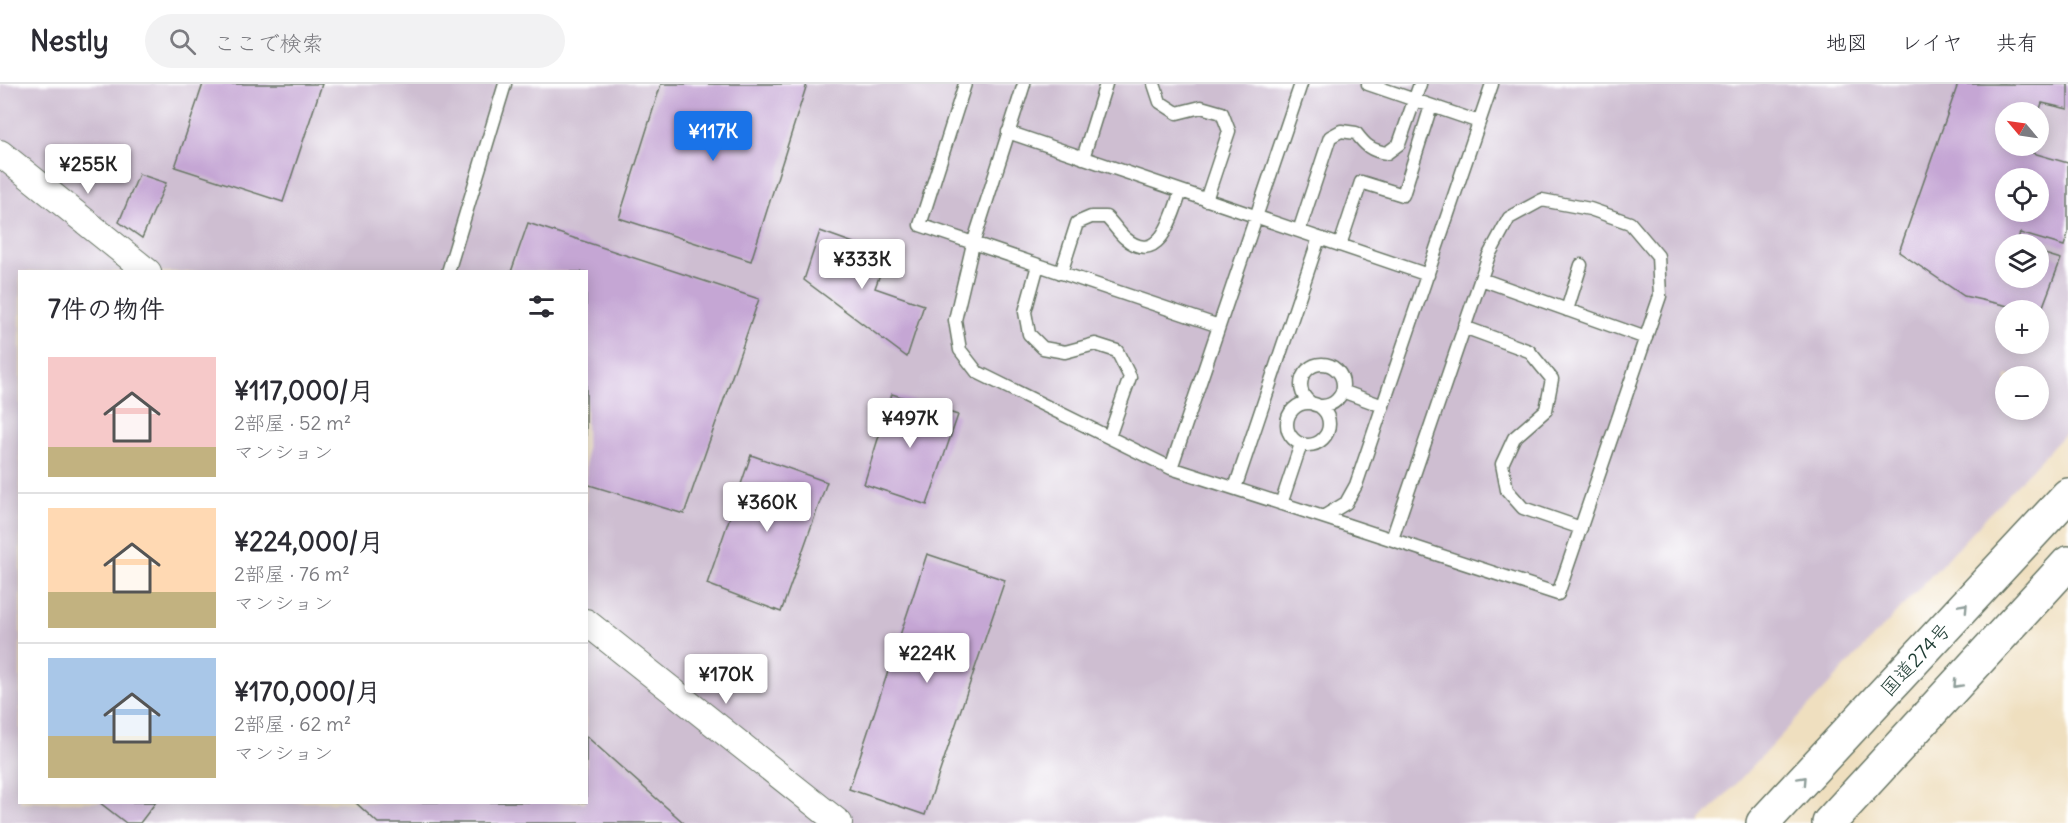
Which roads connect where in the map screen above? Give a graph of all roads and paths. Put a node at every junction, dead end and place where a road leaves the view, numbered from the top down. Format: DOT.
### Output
graph roads {
  1 [pos="505,84"];
  2 [pos="965,84"];
  3 [pos="1024,84"];
  4 [pos="1106,84"];
  5 [pos="1154,84"];
  6 [pos="1301,84"];
  7 [pos="1368,84"];
  8 [pos="1420,84"];
  9 [pos="1492,84"];
  10 [pos="1415,100"];
  11 [pos="1431,106"];
  12 [pos="1479,122"];
  13 [pos="1008,132"];
  14 [pos="0,153"];
  15 [pos="1083,158"];
  16 [pos="1181,191"];
  17 [pos="1206,200"];
  18 [pos="1256,217"];
  19 [pos="1299,231"];
  20 [pos="1319,238"];
  21 [pos="973,244"];
  22 [pos="1340,245"];
  23 [pos="1038,265"];
  24 [pos="1581,265"];
  25 [pos="146,270"];
  26 [pos="449,270"];
  27 [pos="1061,273"];
  28 [pos="1428,275"];
  29 [pos="1481,279"];
  30 [pos="1567,310"];
  31 [pos="1219,326"];
  32 [pos="1464,327"];
  33 [pos="1646,338"];
  34 [pos="1342,391"];
  35 [pos="1315,405"];
  36 [pos="1383,406"];
  37 [pos="1109,437"];
  38 [pos="1301,444"];
  39 [pos="1171,468"];
  40 [pos="1235,488"];
  41 [pos="2068,495"];
  42 [pos="1281,504"];
  43 [pos="1323,517"];
  44 [pos="1581,528"];
  45 [pos="1392,538"];
  46 [pos="2068,563"];
  47 [pos="588,624"];
  48 [pos="839,823"];
  49 [pos="1763,823"];
  50 [pos="1829,823"];
  1 -- 26 [label="lane"];
  2 -- 21 [label="lane"];
  3 -- 13 [label="lane"];
  4 -- 15 [label="lane"];
  5 -- 17 [label="lane"];
  6 -- 18 [label="lane"];
  7 -- 10 [label="lane"];
  8 -- 10 [label="lane"];
  9 -- 12 [label="lane"];
  10 -- 11 [label="lane"];
  10 -- 19 [label="lane"];
  11 -- 12 [label="lane"];
  11 -- 22 [label="lane"];
  12 -- 28 [label="lane"];
  13 -- 15 [label="lane"];
  13 -- 21 [label="lane"];
  14 -- 25 [label="street"];
  15 -- 16 [label="lane"];
  16 -- 17 [label="lane"];
  16 -- 27 [label="lane"];
  17 -- 18 [label="lane"];
  18 -- 19 [label="lane"];
  18 -- 31 [label="lane"];
  19 -- 20 [label="lane"];
  20 -- 22 [label="lane"];
  20 -- 40 [label="lane"];
  21 -- 23 [label="lane"];
  21 -- 37 [label="lane"];
  22 -- 28 [label="lane"];
  23 -- 27 [label="lane"];
  23 -- 37 [label="lane"];
  24 -- 30 [label="lane"];
  27 -- 31 [label="lane"];
  28 -- 36 [label="lane"];
  29 -- 30 [label="lane"];
  29 -- 32 [label="lane"];
  29 -- 33 [label="lane"];
  30 -- 33 [label="lane"];
  31 -- 39 [label="lane"];
  32 -- 44 [label="lane"];
  32 -- 45 [label="lane"];
  33 -- 44 [label="lane"];
  34 -- 35 [label="lane"];
  34 -- 35 [label="lane"];
  34 -- 36 [label="lane"];
  35 -- 38 [label="lane"];
  35 -- 38 [label="lane"];
  36 -- 43 [label="lane"];
  37 -- 39 [label="lane"];
  38 -- 42 [label="lane"];
  39 -- 40 [label="lane"];
  40 -- 42 [label="lane"];
  49 -- 41 [label="highway, 国道274号, one-way"];
  42 -- 43 [label="lane"];
  43 -- 45 [label="lane"];
  44 -- 45 [label="lane"];
  46 -- 50 [label="highway, one-way"];
  47 -- 48 [label="street"];
}
